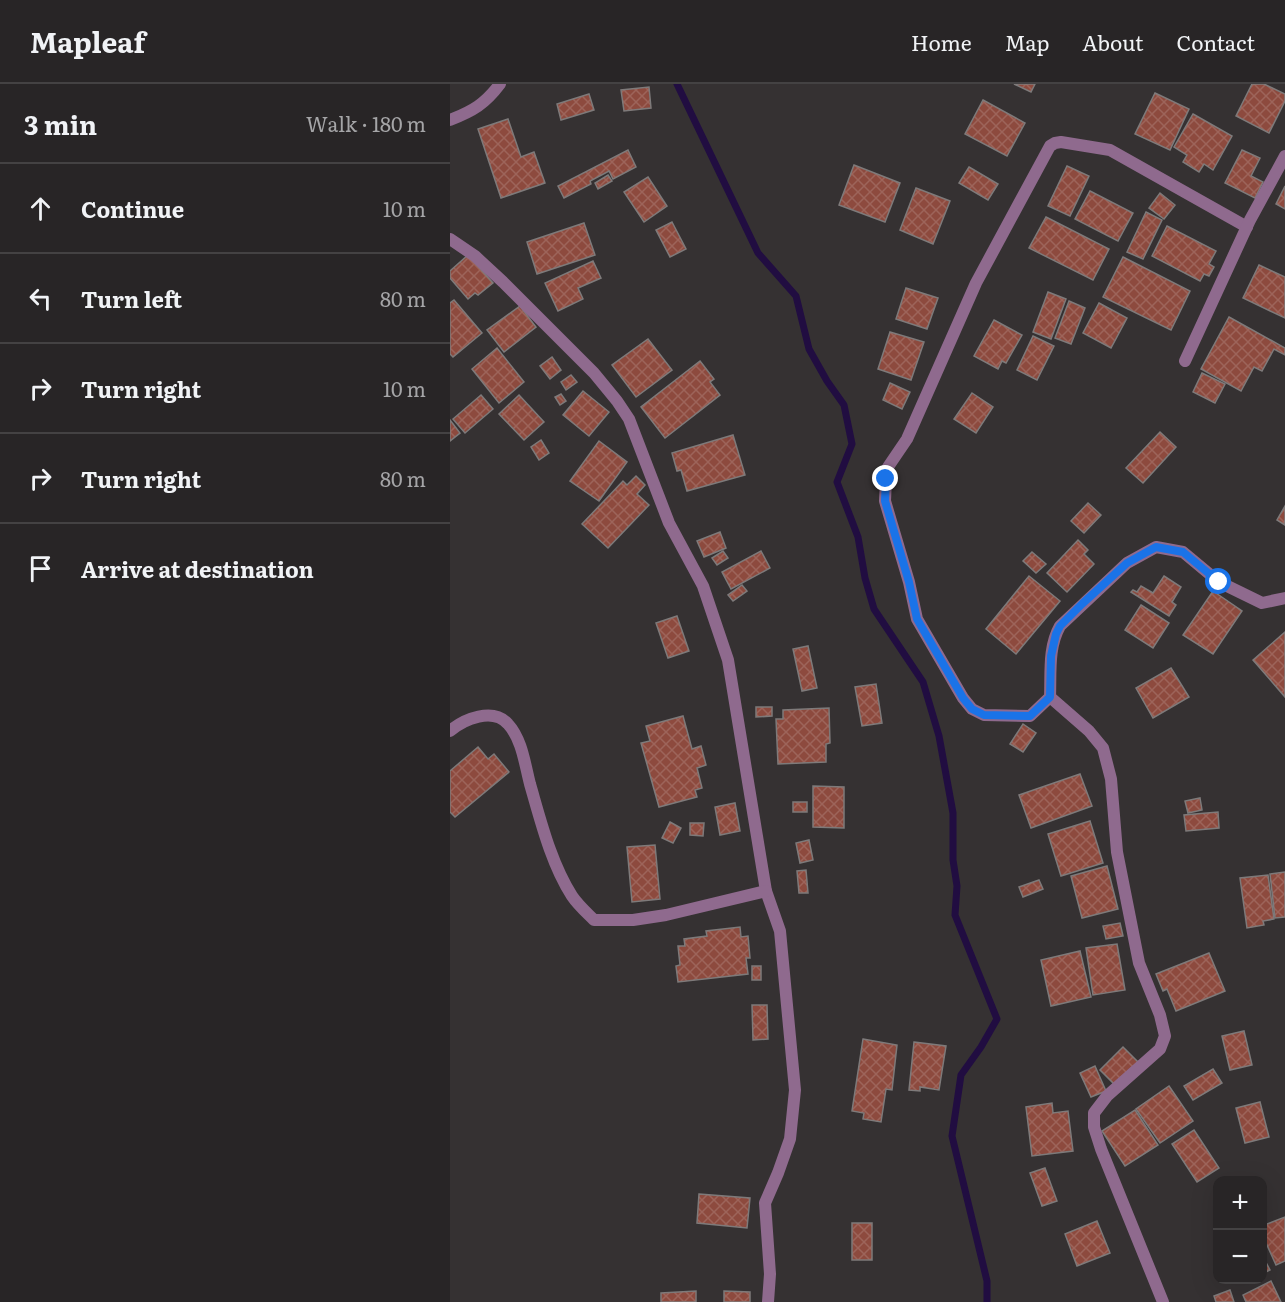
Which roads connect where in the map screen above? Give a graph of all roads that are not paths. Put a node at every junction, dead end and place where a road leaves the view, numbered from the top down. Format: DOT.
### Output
graph roads {
  1 [pos="500,84"];
  2 [pos="450,120"];
  3 [pos="1285,156"];
  4 [pos="1247,227"];
  5 [pos="450,238"];
  6 [pos="1185,361"];
  7 [pos="1285,598"];
  8 [pos="1050,697"];
  9 [pos="450,731"];
  10 [pos="766,891"];
  11 [pos="768,1302"];
  12 [pos="1163,1302"];
  1 -- 2 [label="street"];
  3 -- 4 [label="street"];
  4 -- 6 [label="street"];
  4 -- 8 [label="street"];
  5 -- 10 [label="street"];
  7 -- 8 [label="street"];
  8 -- 12 [label="street"];
  9 -- 10 [label="street"];
  10 -- 11 [label="street"];
}
